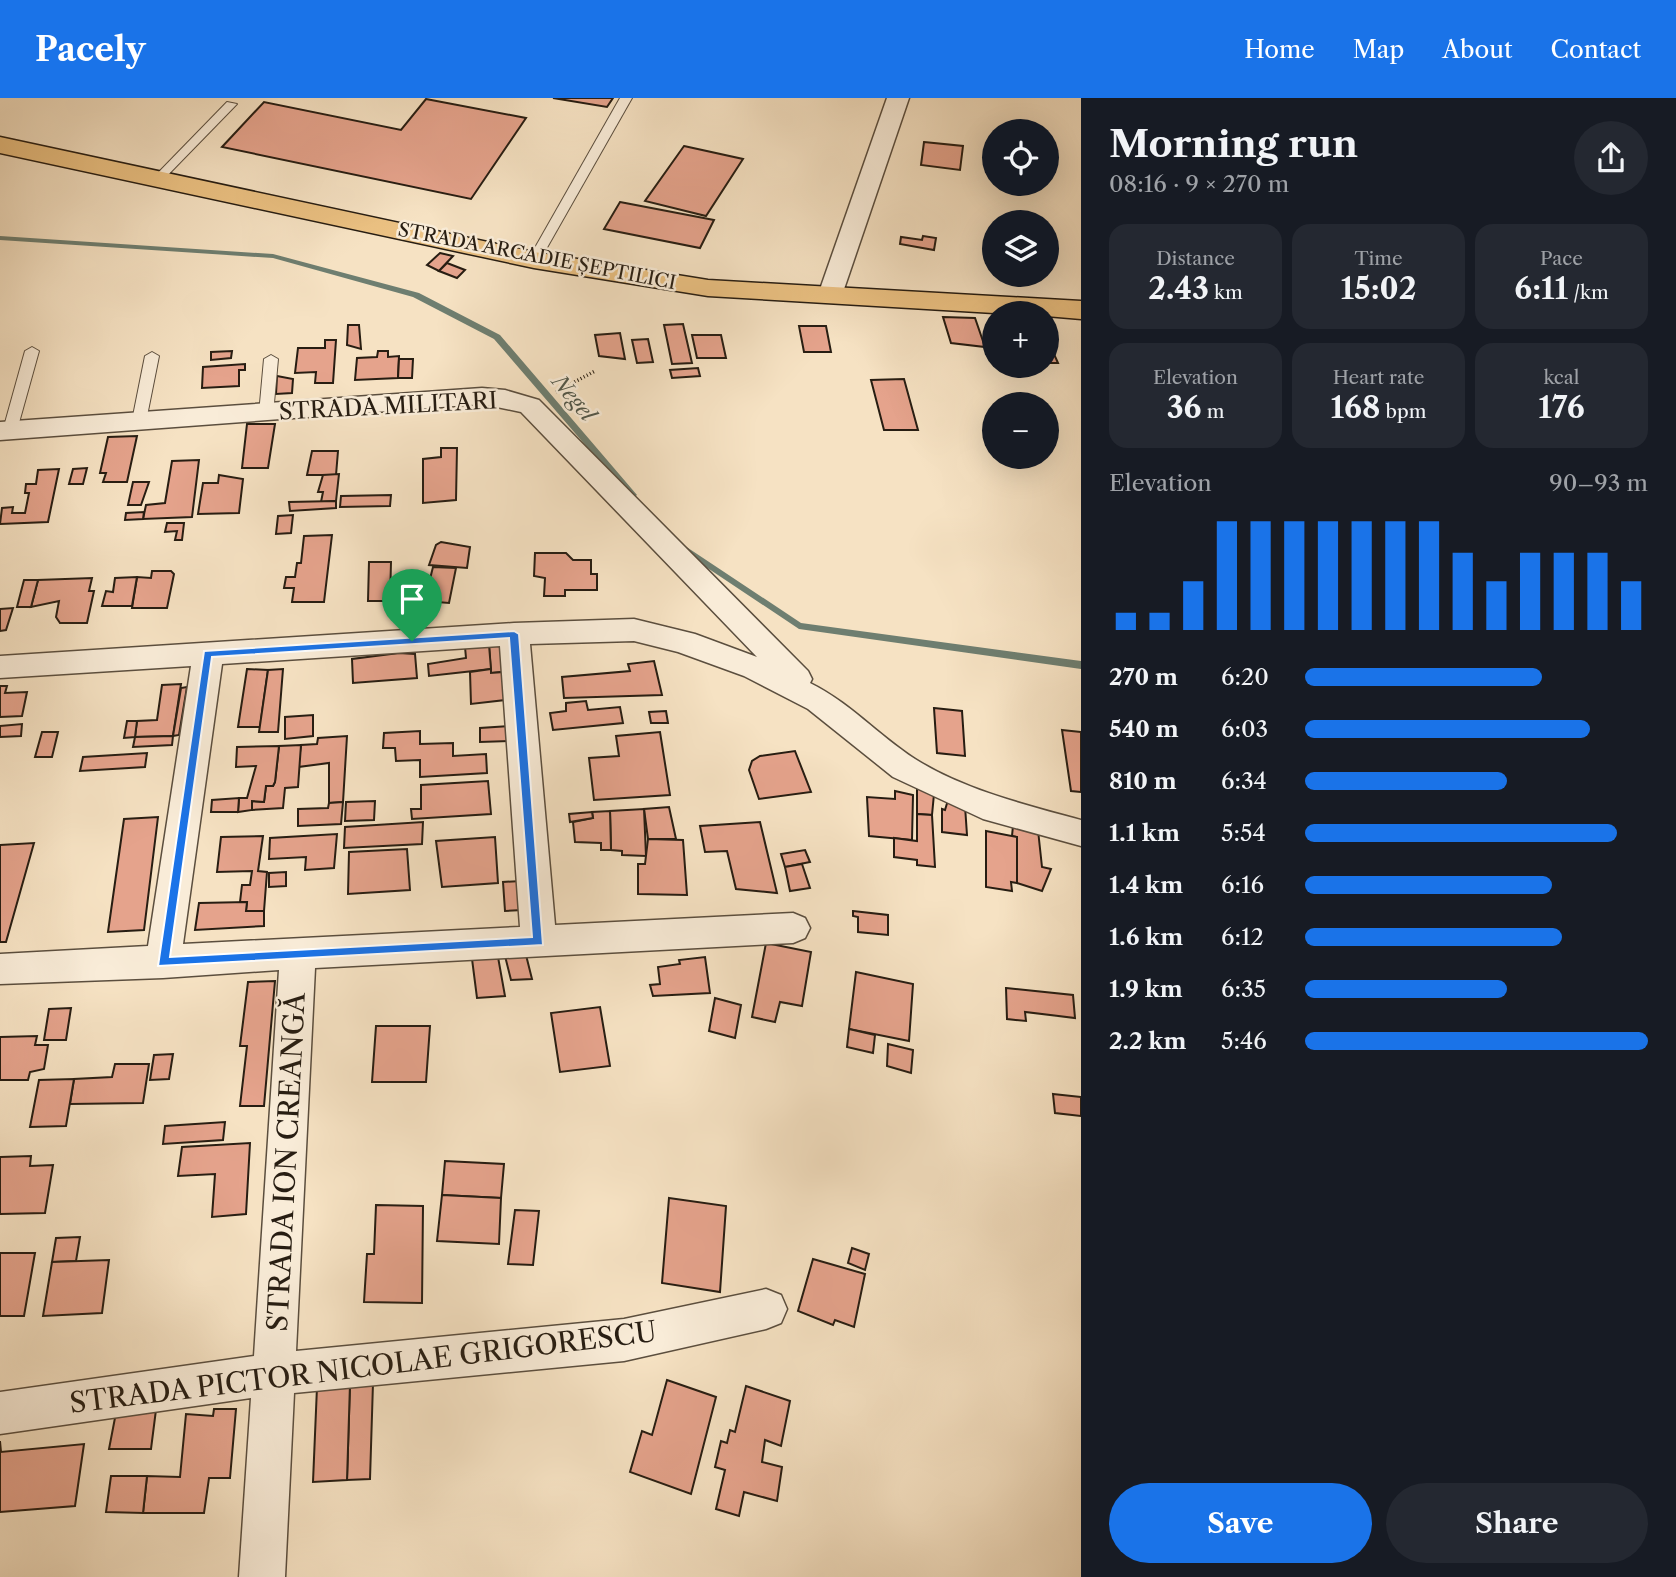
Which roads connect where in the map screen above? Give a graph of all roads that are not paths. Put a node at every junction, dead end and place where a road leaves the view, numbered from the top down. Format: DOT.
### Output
graph roads {
  1 [pos="626,98"];
  2 [pos="898,98"];
  3 [pos="231,104"];
  4 [pos="0,145"];
  5 [pos="158,180"];
  6 [pos="534,260"];
  7 [pos="830,295"];
  8 [pos="1081,310"];
  9 [pos="32,351"];
  10 [pos="152,356"];
  11 [pos="271,359"];
  12 [pos="266,414"];
  13 [pos="139,421"];
  14 [pos="5,430"];
  15 [pos="514,634"];
  16 [pos="208,653"];
  17 [pos="0,667"];
  18 [pos="819,701"];
  19 [pos="1081,833"];
  20 [pos="793,928"];
  21 [pos="539,942"];
  22 [pos="298,956"];
  23 [pos="163,963"];
  24 [pos="0,969"];
  25 [pos="766,1309"];
  26 [pos="274,1374"];
  27 [pos="0,1413"];
  28 [pos="262,1577"];
  1 -- 6 [label="lane"];
  2 -- 7 [label="street"];
  3 -- 5 [label="lane"];
  4 -- 5 [label="main road, STRADA ARCADIE ȘEPTILICI"];
  5 -- 6 [label="main road, STRADA ARCADIE ȘEPTILICI"];
  6 -- 7 [label="main road, STRADA ARCADIE ȘEPTILICI"];
  7 -- 8 [label="main road, STRADA ARCADIE ȘEPTILICI"];
  9 -- 14 [label="lane"];
  10 -- 13 [label="lane"];
  11 -- 12 [label="lane"];
  12 -- 13 [label="street, STRADA MILITARI"];
  12 -- 18 [label="street, STRADA MILITARI"];
  13 -- 14 [label="street, STRADA MILITARI"];
  15 -- 16 [label="street"];
  15 -- 18 [label="street"];
  15 -- 21 [label="street"];
  16 -- 17 [label="street"];
  16 -- 23 [label="street"];
  18 -- 19 [label="street"];
  20 -- 21 [label="street"];
  21 -- 22 [label="street"];
  22 -- 23 [label="street"];
  22 -- 26 [label="street, STRADA ION CREANGĂ"];
  23 -- 24 [label="street"];
  25 -- 26 [label="street, STRADA PICTOR NICOLAE GRIGORESCU"];
  26 -- 27 [label="street, STRADA PICTOR NICOLAE GRIGORESCU"];
  26 -- 28 [label="street, STRADA ION CREANGĂ"];
}
